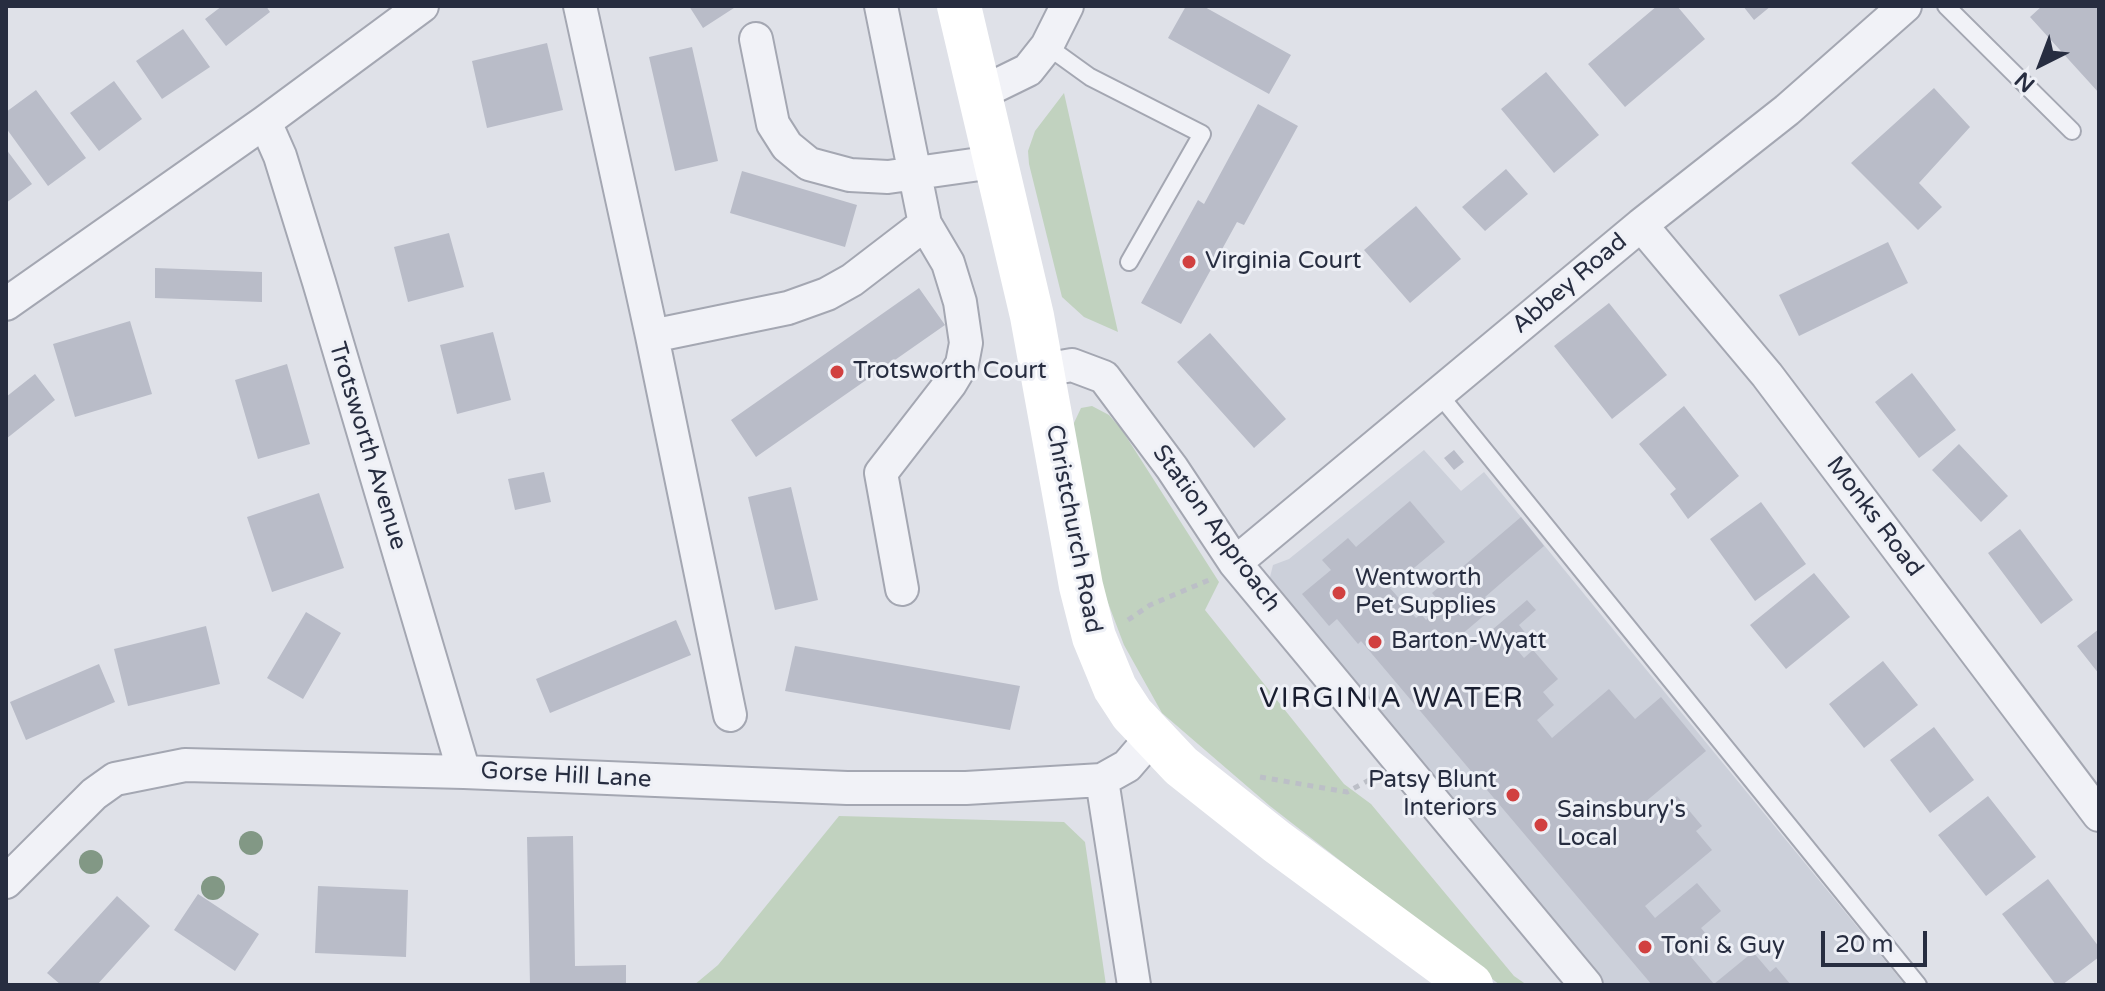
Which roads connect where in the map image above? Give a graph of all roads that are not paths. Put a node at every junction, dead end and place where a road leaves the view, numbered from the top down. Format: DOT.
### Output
graph roads {
  1 [pos="422,6"];
  2 [pos="580,6"];
  3 [pos="881,6"];
  4 [pos="959,6"];
  5 [pos="1067,6"];
  6 [pos="1905,6"];
  7 [pos="1946,6"];
  8 [pos="756,39"];
  9 [pos="1047,46"];
  10 [pos="981,93"];
  11 [pos="265,122"];
  12 [pos="2072,131"];
  13 [pos="994,162"];
  14 [pos="912,174"];
  15 [pos="925,224"];
  16 [pos="1641,225"];
  17 [pos="1129,262"];
  18 [pos="6,304"];
  19 [pos="652,336"];
  20 [pos="1043,370"];
  21 [pos="1438,393"];
  22 [pos="1235,563"];
  23 [pos="902,589"];
  24 [pos="730,715"];
  25 [pos="1152,737"];
  26 [pos="464,772"];
  27 [pos="1102,780"];
  28 [pos="2099,815"];
  29 [pos="6,882"];
  30 [pos="1134,985"];
  31 [pos="1471,985"];
  32 [pos="1586,985"];
  33 [pos="1918,985"];
  1 -- 11 [label="street"];
  2 -- 19 [label="street"];
  3 -- 14 [label="street"];
  4 -- 10 [label="main road, Christchurch Road"];
  5 -- 9 [label="street"];
  6 -- 16 [label="street, Abbey Road"];
  7 -- 12 [label="lane"];
  8 -- 14 [label="street"];
  9 -- 10 [label="street"];
  9 -- 17 [label="lane"];
  10 -- 13 [label="main road, Christchurch Road"];
  11 -- 18 [label="street"];
  11 -- 26 [label="street, Trotsworth Avenue"];
  13 -- 14 [label="street"];
  13 -- 20 [label="main road, Christchurch Road"];
  14 -- 15 [label="street"];
  15 -- 19 [label="street"];
  15 -- 23 [label="street"];
  16 -- 21 [label="street, Abbey Road"];
  16 -- 28 [label="street, Monks Road"];
  19 -- 24 [label="street"];
  20 -- 22 [label="street, Station Approach"];
  20 -- 25 [label="main road, Christchurch Road"];
  21 -- 22 [label="street, Abbey Road"];
  21 -- 33 [label="lane"];
  22 -- 32 [label="street, Station Approach"];
  25 -- 27 [label="street"];
  25 -- 31 [label="main road, Christchurch Road"];
  26 -- 27 [label="street, Gorse Hill Lane"];
  26 -- 29 [label="street, Gorse Hill Lane"];
  27 -- 30 [label="street"];
}
